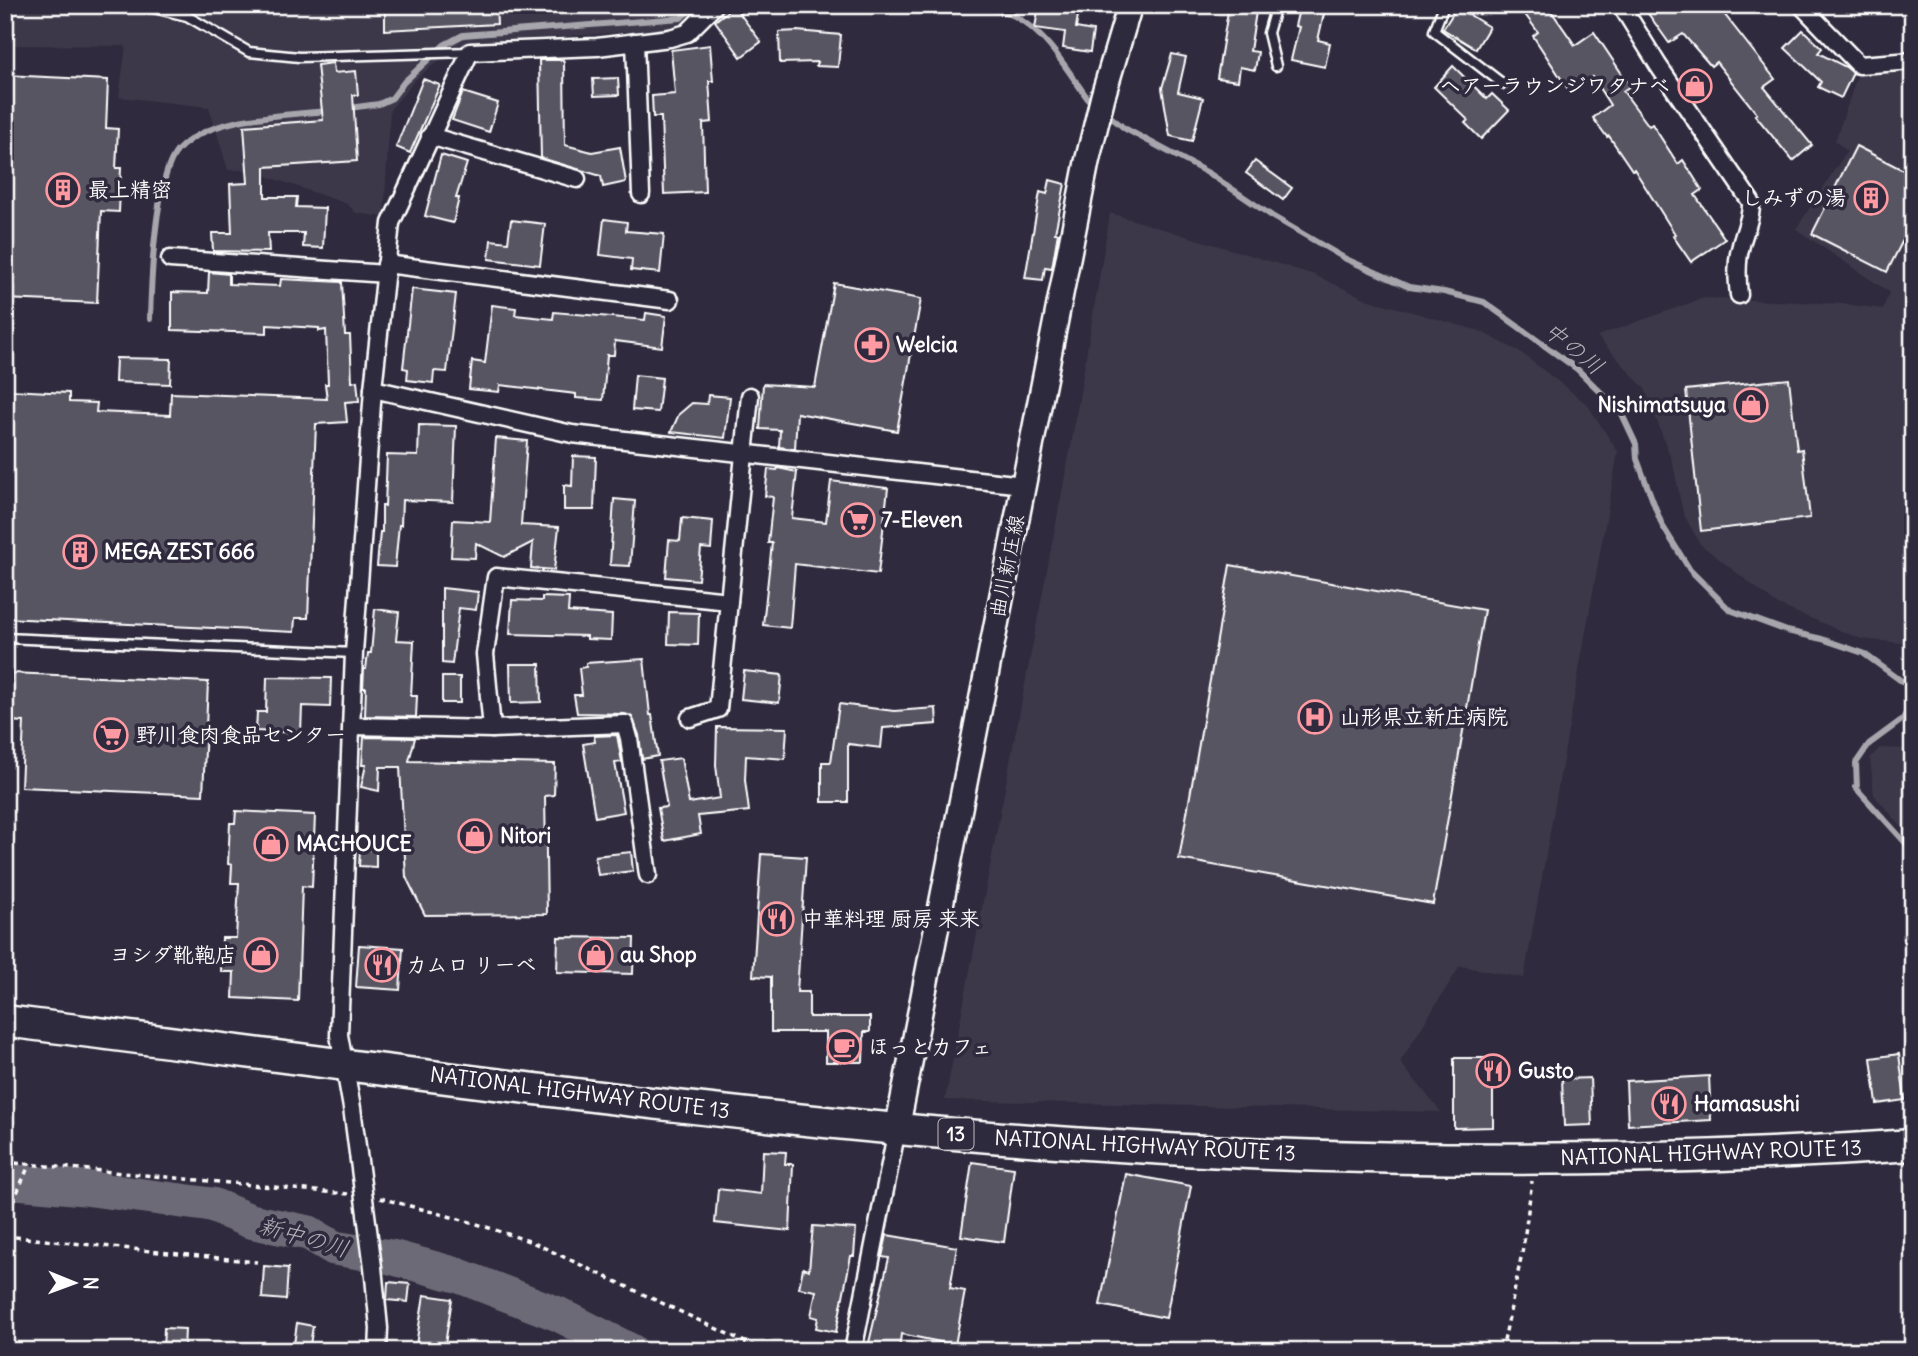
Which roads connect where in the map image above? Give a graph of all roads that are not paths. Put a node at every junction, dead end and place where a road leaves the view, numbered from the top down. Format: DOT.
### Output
graph roads {
  1 [pos="141,5"];
  2 [pos="715,5"];
  3 [pos="1130,5"];
  4 [pos="1276,5"];
  5 [pos="1444,5"];
  6 [pos="1621,5"];
  7 [pos="1801,5"];
  8 [pos="635,42"];
  9 [pos="470,52"];
  10 [pos="1913,61"];
  11 [pos="1276,66"];
  12 [pos="1503,85"];
  13 [pos="430,136"];
  14 [pos="577,179"];
  15 [pos="641,194"];
  16 [pos="170,259"];
  17 [pos="386,269"];
  18 [pos="1739,295"];
  19 [pos="670,300"];
  20 [pos="373,389"];
  21 [pos="750,396"];
  22 [pos="744,453"];
  23 [pos="1023,485"];
  24 [pos="729,601"];
  25 [pos="5,638"];
  26 [pos="354,653"];
  27 [pos="690,718"];
  28 [pos="352,726"];
  29 [pos="492,729"];
  30 [pos="648,875"];
  31 [pos="5,1021"];
  32 [pos="344,1064"];
  33 [pos="897,1129"];
  34 [pos="1913,1145"];
  35 [pos="379,1351"];
  36 [pos="853,1351"];
  1 -- 9 [label="lane"];
  2 -- 8 [label="street"];
  3 -- 23 [label="main road, 曲川新庄線"];
  4 -- 11 [label="lane"];
  5 -- 12 [label="lane"];
  6 -- 18 [label="street"];
  7 -- 10 [label="street"];
  8 -- 9 [label="street"];
  8 -- 15 [label="street"];
  9 -- 13 [label="street"];
  13 -- 14 [label="street"];
  13 -- 17 [label="street"];
  16 -- 17 [label="street"];
  17 -- 19 [label="street"];
  17 -- 20 [label="street"];
  20 -- 22 [label="street"];
  20 -- 26 [label="street"];
  21 -- 22 [label="street"];
  22 -- 23 [label="street"];
  22 -- 24 [label="street"];
  23 -- 33 [label="main road, 曲川新庄線"];
  24 -- 27 [label="street"];
  24 -- 29 [label="street"];
  25 -- 26 [label="lane"];
  26 -- 28 [label="street"];
  28 -- 29 [label="street"];
  28 -- 32 [label="street"];
  29 -- 30 [label="street"];
  31 -- 32 [label="highway, NATIONAL HIGHWAY ROUTE 13 / 13"];
  32 -- 33 [label="highway, NATIONAL HIGHWAY ROUTE 13 / 13"];
  32 -- 35 [label="street"];
  33 -- 34 [label="highway, NATIONAL HIGHWAY ROUTE 13 / 13"];
  33 -- 36 [label="street"];
}
